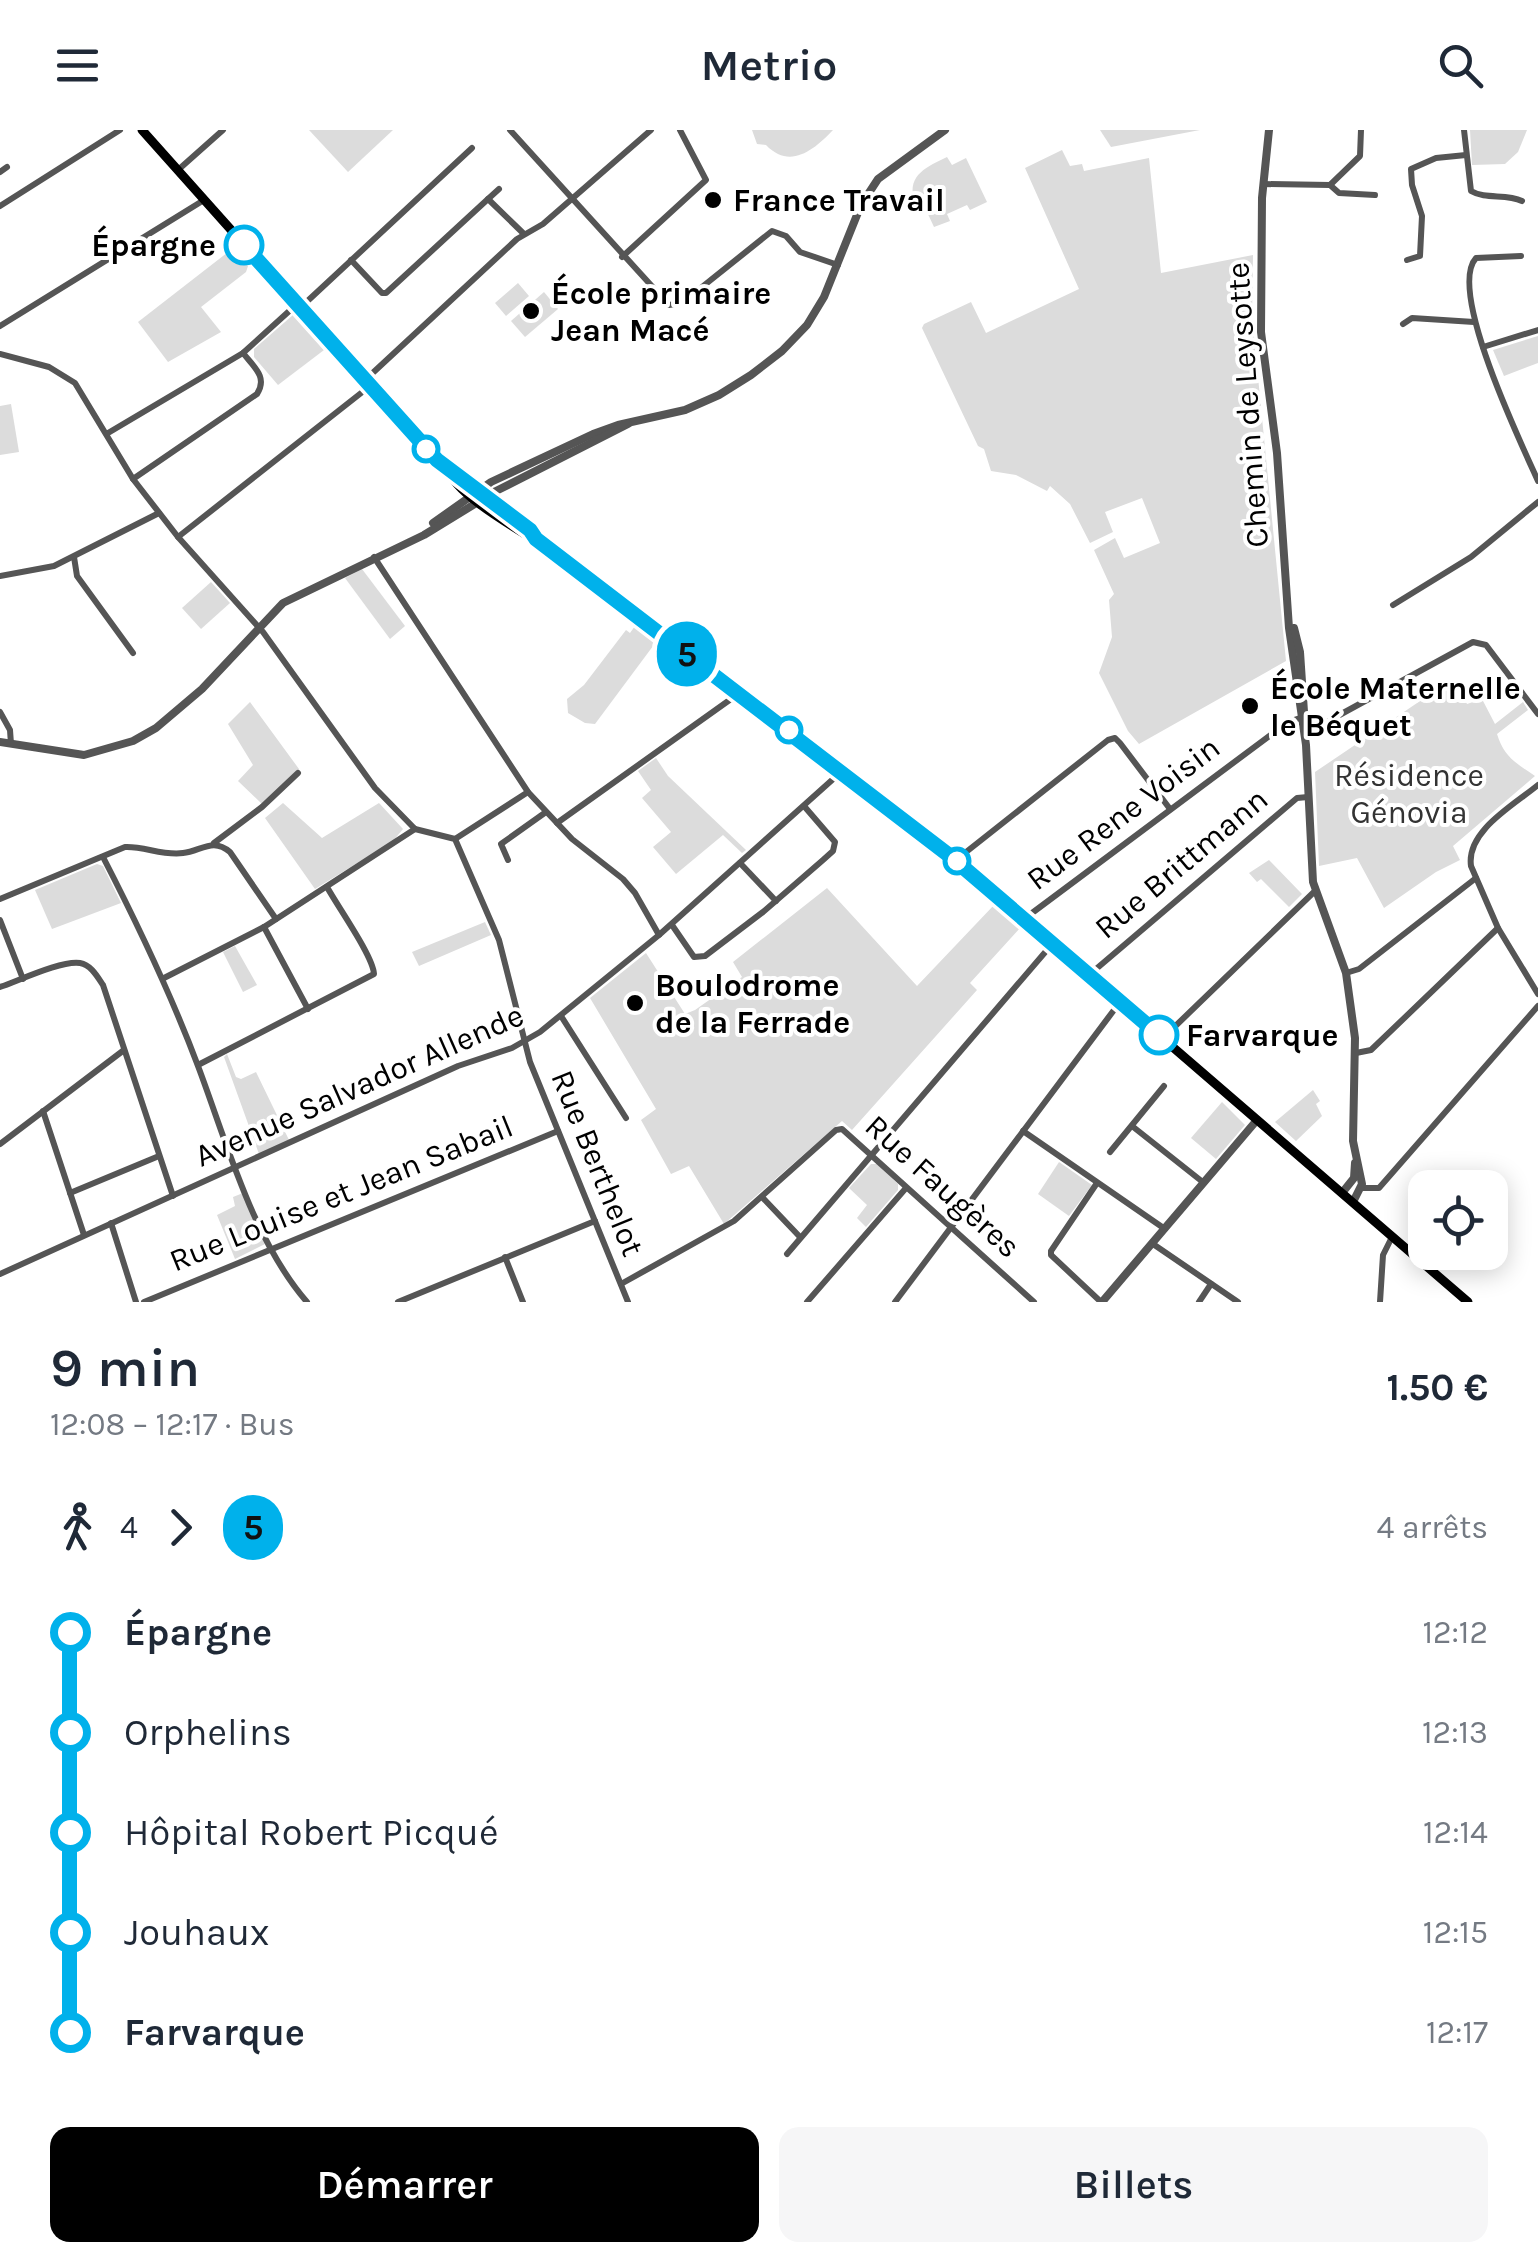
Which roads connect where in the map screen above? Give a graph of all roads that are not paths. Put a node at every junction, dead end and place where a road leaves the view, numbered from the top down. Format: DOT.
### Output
graph roads {
  1 [pos="120,130"];
  2 [pos="142,130"];
  3 [pos="222,130"];
  4 [pos="510,130"];
  5 [pos="650,130"];
  6 [pos="680,130"];
  7 [pos="945,130"];
  8 [pos="1269,130"];
  9 [pos="1361,130"];
  10 [pos="1464,130"];
  11 [pos="472,148"];
  12 [pos="1466,155"];
  13 [pos="178,170"];
  14 [pos="1263,184"];
  15 [pos="1330,186"];
  16 [pos="499,189"];
  17 [pos="1375,195"];
  18 [pos="488,199"];
  19 [pos="572,199"];
  20 [pos="204,200"];
  21 [pos="1522,202"];
  22 [pos="0,206"];
  23 [pos="525,234"];
  24 [pos="1520,256"];
  25 [pos="622,257"];
  26 [pos="351,260"];
  27 [pos="1406,260"];
  28 [pos="838,265"];
  29 [pos="298,306"];
  30 [pos="1474,322"];
  31 [pos="1403,324"];
  32 [pos="0,326"];
  33 [pos="1538,330"];
  34 [pos="1483,347"];
  35 [pos="243,353"];
  36 [pos="0,354"];
  37 [pos="367,384"];
  38 [pos="108,433"];
  39 [pos="134,478"];
  40 [pos="1538,482"];
  41 [pos="479,496"];
  42 [pos="1538,502"];
  43 [pos="159,513"];
  44 [pos="178,538"];
  45 [pos="74,557"];
  46 [pos="374,558"];
  47 [pos="0,576"];
  48 [pos="1393,605"];
  49 [pos="258,627"];
  50 [pos="133,653"];
  51 [pos="739,693"];
  52 [pos="0,712"];
  53 [pos="1538,714"];
  54 [pos="1303,717"];
  55 [pos="1304,728"];
  56 [pos="0,742"];
  57 [pos="12,744"];
  58 [pos="842,771"];
  59 [pos="298,774"];
  60 [pos="1538,785"];
  61 [pos="528,792"];
  62 [pos="1308,796"];
  63 [pos="804,806"];
  64 [pos="1170,809"];
  65 [pos="546,812"];
  66 [pos="556,823"];
  67 [pos="416,830"];
  68 [pos="455,839"];
  69 [pos="212,844"];
  70 [pos="103,856"];
  71 [pos="508,860"];
  72 [pos="956,860"];
  73 [pos="740,862"];
  74 [pos="1476,878"];
  75 [pos="327,887"];
  76 [pos="1315,892"];
  77 [pos="0,899"];
  78 [pos="776,901"];
  79 [pos="1024,918"];
  80 [pos="276,919"];
  81 [pos="0,920"];
  82 [pos="672,924"];
  83 [pos="264,927"];
  84 [pos="1498,928"];
  85 [pos="659,935"];
  86 [pos="1052,943"];
  87 [pos="1346,973"];
  88 [pos="1088,975"];
  89 [pos="164,978"];
  90 [pos="24,979"];
  91 [pos="0,987"];
  92 [pos="1538,994"];
  93 [pos="1120,1002"];
  94 [pos="1538,1006"];
  95 [pos="308,1010"];
  96 [pos="561,1016"];
  97 [pos="1163,1038"];
  98 [pos="524,1043"];
  99 [pos="124,1050"];
  100 [pos="1356,1053"];
  101 [pos="198,1065"];
  102 [pos="1164,1086"];
  103 [pos="43,1111"];
  104 [pos="626,1118"];
  105 [pos="1256,1120"];
  106 [pos="1132,1126"];
  107 [pos="558,1131"];
  108 [pos="1023,1131"];
  109 [pos="0,1144"];
  110 [pos="1110,1152"];
  111 [pos="871,1154"];
  112 [pos="160,1156"];
  113 [pos="236,1169"];
  114 [pos="1359,1182"];
  115 [pos="1097,1183"];
  116 [pos="1204,1183"];
  117 [pos="906,1188"];
  118 [pos="70,1193"];
  119 [pos="1342,1193"];
  120 [pos="173,1196"];
  121 [pos="762,1197"];
  122 [pos="1353,1202"];
  123 [pos="595,1221"];
  124 [pos="111,1223"];
  125 [pos="950,1227"];
  126 [pos="1165,1229"];
  127 [pos="84,1235"];
  128 [pos="1392,1236"];
  129 [pos="802,1237"];
  130 [pos="1153,1244"];
  131 [pos="272,1249"];
  132 [pos="787,1254"];
  133 [pos="505,1257"];
  134 [pos="0,1274"];
  135 [pos="621,1284"];
  136 [pos="1211,1284"];
  137 [pos="136,1302"];
  138 [pos="144,1302"];
  139 [pos="307,1302"];
  140 [pos="398,1302"];
  141 [pos="523,1302"];
  142 [pos="628,1302"];
  143 [pos="807,1302"];
  144 [pos="895,1302"];
  145 [pos="1034,1302"];
  146 [pos="1101,1302"];
  147 [pos="1199,1302"];
  148 [pos="1238,1302"];
  149 [pos="1380,1302"];
  150 [pos="1468,1302"];
  1 -- 22 [label="street"];
  2 -- 13 [label="main road"];
  3 -- 13 [label="street"];
  4 -- 19 [label="street"];
  5 -- 19 [label="street"];
  6 -- 25 [label="street"];
  7 -- 28 [label="street"];
  8 -- 14 [label="street, Chemin de Leysotte"];
  9 -- 15 [label="street"];
  10 -- 12 [label="street"];
  11 -- 26 [label="street"];
  12 -- 21 [label="street"];
  12 -- 27 [label="street"];
  13 -- 20 [label="main road"];
  14 -- 15 [label="street"];
  14 -- 54 [label="street, Chemin de Leysotte"];
  15 -- 17 [label="street"];
  16 -- 18 [label="street"];
  18 -- 23 [label="street"];
  18 -- 26 [label="street"];
  19 -- 23 [label="street"];
  19 -- 25 [label="street"];
  20 -- 29 [label="main road"];
  20 -- 32 [label="street"];
  23 -- 37 [label="street"];
  24 -- 30 [label="street"];
  25 -- 28 [label="street"];
  26 -- 29 [label="street"];
  28 -- 41 [label="street"];
  29 -- 35 [label="street"];
  29 -- 37 [label="main road"];
  30 -- 31 [label="street"];
  30 -- 34 [label="street"];
  33 -- 34 [label="street"];
  34 -- 40 [label="street"];
  35 -- 38 [label="street"];
  35 -- 39 [label="street"];
  36 -- 38 [label="street"];
  37 -- 41 [label="main road"];
  37 -- 44 [label="street"];
  38 -- 39 [label="street"];
  39 -- 43 [label="street"];
  41 -- 46 [label="street"];
  41 -- 51 [label="main road"];
  42 -- 48 [label="street"];
  43 -- 44 [label="street"];
  43 -- 45 [label="street"];
  44 -- 49 [label="street"];
  45 -- 47 [label="street"];
  45 -- 50 [label="street"];
  46 -- 49 [label="street"];
  46 -- 61 [label="street"];
  49 -- 57 [label="street"];
  49 -- 67 [label="street"];
  51 -- 58 [label="main road"];
  51 -- 66 [label="street"];
  52 -- 57 [label="street"];
  53 -- 55 [label="street"];
  54 -- 55 [label="street, Chemin de Leysotte"];
  54 -- 64 [label="street, Rue Rene Voisin"];
  55 -- 62 [label="street, Chemin de Leysotte"];
  56 -- 57 [label="street"];
  58 -- 63 [label="street, Avenue Salvador Allende"];
  58 -- 72 [label="main road"];
  59 -- 69 [label="street"];
  60 -- 74 [label="street"];
  61 -- 65 [label="street"];
  61 -- 68 [label="street"];
  62 -- 76 [label="street, Chemin de Leysotte"];
  62 -- 88 [label="street, Rue Brittmann"];
  63 -- 73 [label="street, Avenue Salvador Allende"];
  63 -- 78 [label="street"];
  64 -- 72 [label="street"];
  64 -- 79 [label="street, Rue Rene Voisin"];
  65 -- 66 [label="street"];
  65 -- 71 [label="street"];
  66 -- 85 [label="street"];
  67 -- 68 [label="street"];
  67 -- 75 [label="street"];
  68 -- 98 [label="street, Rue Berthelot"];
  69 -- 70 [label="street"];
  69 -- 80 [label="street"];
  70 -- 77 [label="street"];
  70 -- 89 [label="street"];
  72 -- 79 [label="main road"];
  73 -- 78 [label="street"];
  73 -- 82 [label="street, Avenue Salvador Allende"];
  74 -- 84 [label="street"];
  74 -- 87 [label="street"];
  75 -- 80 [label="street"];
  75 -- 95 [label="street"];
  76 -- 87 [label="street, Chemin de Leysotte"];
  76 -- 97 [label="street"];
  78 -- 82 [label="street"];
  79 -- 86 [label="main road"];
  80 -- 83 [label="street"];
  81 -- 90 [label="street"];
  82 -- 85 [label="street, Avenue Salvador Allende"];
  83 -- 89 [label="street"];
  83 -- 95 [label="street"];
  84 -- 92 [label="street"];
  84 -- 100 [label="street"];
  85 -- 96 [label="street, Avenue Salvador Allende"];
  86 -- 88 [label="main road"];
  86 -- 111 [label="street"];
  87 -- 100 [label="street, Chemin de Leysotte"];
  88 -- 93 [label="main road"];
  89 -- 101 [label="street"];
  90 -- 91 [label="street"];
  90 -- 99 [label="street"];
  93 -- 97 [label="main road"];
  93 -- 108 [label="street"];
  94 -- 114 [label="street"];
  95 -- 101 [label="street"];
  96 -- 98 [label="street, Avenue Salvador Allende"];
  96 -- 104 [label="street"];
  97 -- 105 [label="main road"];
  98 -- 107 [label="street, Rue Berthelot"];
  98 -- 113 [label="street, Avenue Salvador Allende"];
  99 -- 103 [label="street"];
  99 -- 112 [label="street"];
  100 -- 114 [label="street, Chemin de Leysotte"];
  101 -- 113 [label="street"];
  102 -- 106 [label="street"];
  103 -- 109 [label="street"];
  103 -- 118 [label="street"];
  105 -- 116 [label="street"];
  105 -- 119 [label="main road"];
  106 -- 110 [label="street"];
  106 -- 116 [label="street"];
  107 -- 123 [label="street, Rue Berthelot"];
  107 -- 131 [label="street, Rue Louise et Jean Sabail"];
  108 -- 115 [label="street"];
  108 -- 125 [label="street"];
  111 -- 117 [label="street, Rue Faugères"];
  111 -- 121 [label="street, Rue Faugères"];
  111 -- 129 [label="street"];
  112 -- 118 [label="street"];
  112 -- 120 [label="street"];
  113 -- 120 [label="street, Avenue Salvador Allende"];
  113 -- 131 [label="street"];
  114 -- 119 [label="street"];
  114 -- 122 [label="street"];
  115 -- 126 [label="street"];
  115 -- 146 [label="street"];
  116 -- 126 [label="street"];
  117 -- 125 [label="street, Rue Faugères"];
  117 -- 143 [label="street"];
  118 -- 127 [label="street"];
  119 -- 122 [label="main road"];
  120 -- 124 [label="street, Avenue Salvador Allende"];
  121 -- 129 [label="street"];
  121 -- 135 [label="street, Rue Faugères"];
  122 -- 128 [label="main road"];
  123 -- 133 [label="street"];
  123 -- 135 [label="street, Rue Berthelot"];
  124 -- 127 [label="street, Avenue Salvador Allende"];
  124 -- 137 [label="street"];
  125 -- 144 [label="street"];
  125 -- 145 [label="street, Rue Faugères"];
  126 -- 130 [label="street"];
  127 -- 134 [label="street, Avenue Salvador Allende"];
  128 -- 149 [label="street"];
  128 -- 150 [label="main road"];
  129 -- 132 [label="street"];
  130 -- 136 [label="street"];
  130 -- 146 [label="street"];
  131 -- 138 [label="street, Rue Louise et Jean Sabail"];
  131 -- 139 [label="street"];
  133 -- 140 [label="street"];
  133 -- 141 [label="street"];
  135 -- 142 [label="street, Rue Berthelot"];
  136 -- 147 [label="street"];
  136 -- 148 [label="street"];
}
